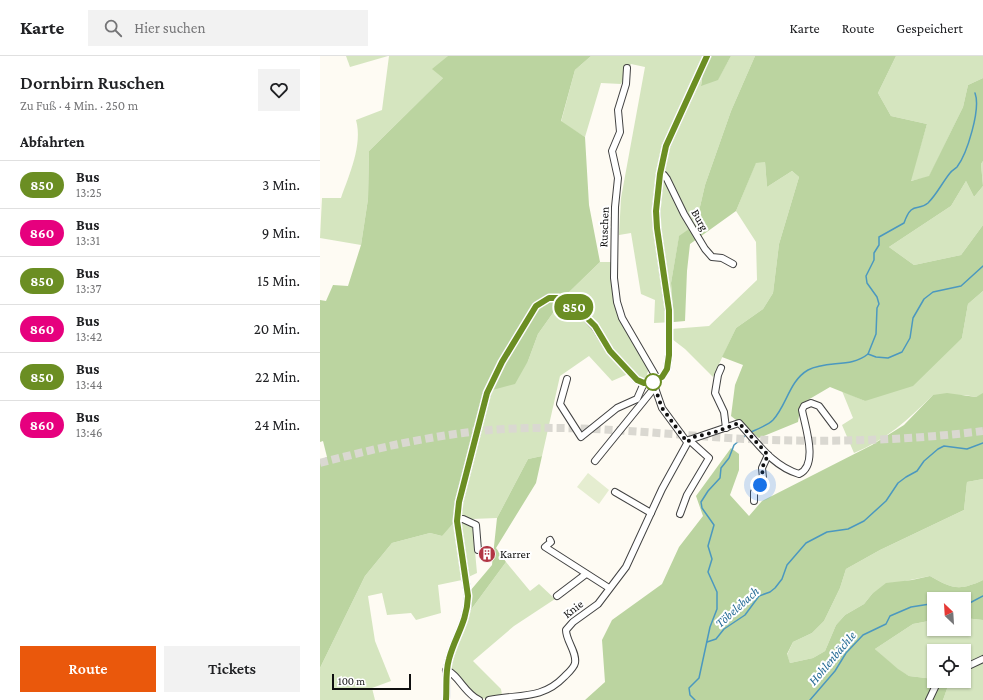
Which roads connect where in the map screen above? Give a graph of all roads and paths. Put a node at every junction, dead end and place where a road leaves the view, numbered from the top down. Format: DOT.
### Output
graph roads {
  1 [pos="707,56"];
  2 [pos="627,68"];
  3 [pos="660,174"];
  4 [pos="733,264"];
  5 [pos="721,368"];
  6 [pos="568,379"];
  7 [pos="644,383"];
  8 [pos="655,383"];
  9 [pos="834,426"];
  10 [pos="726,428"];
  11 [pos="688,441"];
  12 [pos="768,455"];
  13 [pos="595,461"];
  14 [pos="615,492"];
  15 [pos="754,501"];
  16 [pos="651,513"];
  17 [pos="680,514"];
  18 [pos="457,519"];
  19 [pos="550,540"];
  20 [pos="478,550"];
  21 [pos="586,574"];
  22 [pos="609,588"];
  23 [pos="557,596"];
  24 [pos="983,659"];
  25 [pos="971,665"];
  26 [pos="446,670"];
  27 [pos="935,688"];
  28 [pos="446,700"];
  29 [pos="479,700"];
  30 [pos="489,700"];
  31 [pos="929,700"];
  1 -- 3 [label="street"];
  2 -- 8 [label="street, Ruschen"];
  3 -- 4 [label="street, Burg"];
  3 -- 8 [label="street"];
  5 -- 10 [label="street"];
  6 -- 7 [label="street"];
  7 -- 8 [label="street"];
  7 -- 18 [label="street"];
  8 -- 11 [label="street"];
  8 -- 13 [label="street"];
  9 -- 12 [label="street"];
  10 -- 11 [label="street"];
  10 -- 12 [label="street"];
  11 -- 16 [label="street, Knie"];
  11 -- 17 [label="street"];
  12 -- 15 [label="street"];
  14 -- 16 [label="street"];
  16 -- 22 [label="street, Knie"];
  18 -- 20 [label="street"];
  18 -- 26 [label="street"];
  19 -- 21 [label="street"];
  21 -- 22 [label="street"];
  21 -- 23 [label="street"];
  22 -- 30 [label="street, Knie"];
  24 -- 25 [label="street"];
  26 -- 28 [label="street"];
  26 -- 29 [label="street"];
  27 -- 31 [label="street"];
}
